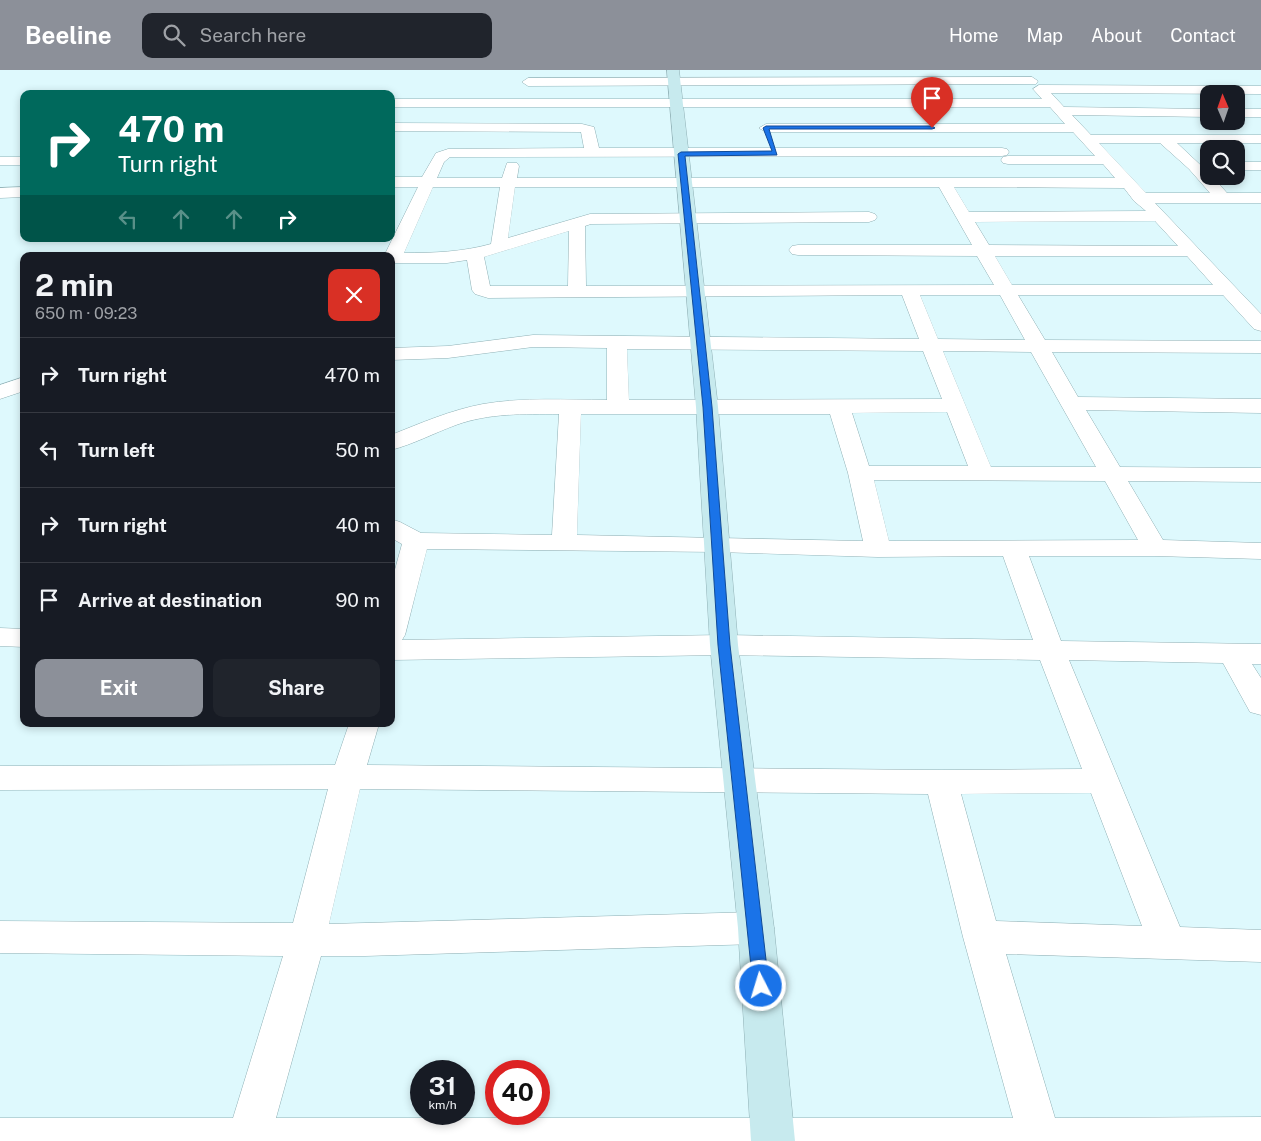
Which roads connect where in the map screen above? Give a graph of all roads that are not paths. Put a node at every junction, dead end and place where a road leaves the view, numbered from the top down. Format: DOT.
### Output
graph roads {
  1 [pos="533,70"];
  2 [pos="848,70"];
  3 [pos="940,70"];
  4 [pos="1140,75"];
  5 [pos="1226,75"];
  6 [pos="814,76"];
  7 [pos="1093,76"];
  8 [pos="1031,80"];
  9 [pos="855,81"];
  10 [pos="886,81"];
  11 [pos="948,81"];
  12 [pos="528,82"];
  13 [pos="769,82"];
  14 [pos="675,85"];
  15 [pos="1107,89"];
  16 [pos="1158,90"];
  17 [pos="1176,90"];
  18 [pos="1247,90"];
  19 [pos="1261,90"];
  20 [pos="395,104"];
  21 [pos="523,104"];
  22 [pos="757,104"];
  23 [pos="780,104"];
  24 [pos="858,104"];
  25 [pos="900,104"];
  26 [pos="1057,107"];
  27 [pos="1200,107"];
  28 [pos="1135,112"];
  29 [pos="1200,113"];
  30 [pos="1245,113"];
  31 [pos="1261,113"];
  32 [pos="395,127"];
  33 [pos="766,128"];
  34 [pos="870,128"];
  35 [pos="916,128"];
  36 [pos="982,128"];
  37 [pos="1230,130"];
  38 [pos="1081,133"];
  39 [pos="1164,139"];
  40 [pos="1241,139"];
  41 [pos="1261,140"];
  42 [pos="515,152"];
  43 [pos="592,153"];
  44 [pos="775,153"];
  45 [pos="847,153"];
  46 [pos="880,153"];
  47 [pos="681,154"];
  48 [pos="1261,154"];
  49 [pos="1005,156"];
  50 [pos="1106,160"];
  51 [pos="0,161"];
  52 [pos="20,161"];
  53 [pos="1200,165"];
  54 [pos="1245,166"];
  55 [pos="1261,166"];
  56 [pos="395,182"];
  57 [pos="428,182"];
  58 [pos="509,183"];
  59 [pos="684,183"];
  60 [pos="858,183"];
  61 [pos="944,183"];
  62 [pos="1026,183"];
  63 [pos="1127,183"];
  64 [pos="1214,185"];
  65 [pos="20,192"];
  66 [pos="0,193"];
  67 [pos="1140,198"];
  68 [pos="1223,198"];
  69 [pos="1261,198"];
  70 [pos="1157,216"];
  71 [pos="688,217"];
  72 [pos="788,217"];
  73 [pos="869,217"];
  74 [pos="964,217"];
  75 [pos="577,223"];
  76 [pos="499,248"];
  77 [pos="882,249"];
  78 [pos="984,250"];
  79 [pos="1190,251"];
  80 [pos="395,252"];
  81 [pos="475,254"];
  82 [pos="395,258"];
  83 [pos="804,271"];
  84 [pos="694,290"];
  85 [pos="1228,290"];
  86 [pos="910,291"];
  87 [pos="1008,291"];
  88 [pos="577,292"];
  89 [pos="1261,325"];
  90 [pos="617,343"];
  91 [pos="701,344"];
  92 [pos="1038,344"];
  93 [pos="930,346"];
  94 [pos="1261,346"];
  95 [pos="395,354"];
  96 [pos="20,385"];
  97 [pos="0,393"];
  98 [pos="1072,403"];
  99 [pos="954,405"];
  100 [pos="1261,406"];
  101 [pos="570,407"];
  102 [pos="618,407"];
  103 [pos="707,407"];
  104 [pos="839,407"];
  105 [pos="395,441"];
  106 [pos="860,473"];
  107 [pos="983,475"];
  108 [pos="1114,475"];
  109 [pos="1253,475"];
  110 [pos="1261,498"];
  111 [pos="395,529"];
  112 [pos="416,540"];
  113 [pos="564,542"];
  114 [pos="718,544"];
  115 [pos="878,548"];
  116 [pos="1012,548"];
  117 [pos="1155,548"];
  118 [pos="1261,551"];
  119 [pos="395,620"];
  120 [pos="0,637"];
  121 [pos="20,638"];
  122 [pos="724,645"];
  123 [pos="395,650"];
  124 [pos="1051,652"];
  125 [pos="1232,654"];
  126 [pos="1261,654"];
  127 [pos="1261,704"];
  128 [pos="363,727"];
  129 [pos="348,777"];
  130 [pos="0,778"];
  131 [pos="738,779"];
  132 [pos="1102,781"];
  133 [pos="941,782"];
  134 [pos="756,928"];
  135 [pos="0,937"];
  136 [pos="982,937"];
  137 [pos="308,938"];
  138 [pos="1168,944"];
  139 [pos="1261,946"];
  140 [pos="1040,1139"];
  141 [pos="0,1140"];
  142 [pos="249,1140"];
  143 [pos="773,1140"];
  144 [pos="1259,1140"];
  1 -- 12 [label="street"];
  2 -- 9 [label="street"];
  3 -- 11 [label="street"];
  4 -- 16 [label="street"];
  5 -- 18 [label="street"];
  6 -- 9 [label="street"];
  6 -- 13 [label="street"];
  7 -- 15 [label="street"];
  8 -- 11 [label="street"];
  8 -- 15 [label="street"];
  8 -- 26 [label="street"];
  9 -- 10 [label="street"];
  10 -- 11 [label="street"];
  10 -- 25 [label="street"];
  12 -- 14 [label="street"];
  12 -- 21 [label="street"];
  13 -- 14 [label="street"];
  13 -- 23 [label="street"];
  14 -- 21 [label="street"];
  14 -- 22 [label="street"];
  14 -- 47 [label="street"];
  15 -- 16 [label="street"];
  15 -- 28 [label="street"];
  16 -- 17 [label="street"];
  17 -- 18 [label="street"];
  17 -- 27 [label="street"];
  18 -- 19 [label="street"];
  20 -- 21 [label="street"];
  22 -- 23 [label="street"];
  22 -- 33 [label="street"];
  23 -- 24 [label="street"];
  24 -- 25 [label="street"];
  24 -- 34 [label="street"];
  25 -- 26 [label="street"];
  25 -- 35 [label="street"];
  26 -- 28 [label="street"];
  26 -- 38 [label="street"];
  28 -- 29 [label="street"];
  30 -- 31 [label="street"];
  32 -- 43 [label="street"];
  33 -- 34 [label="street"];
  33 -- 44 [label="street"];
  34 -- 35 [label="street"];
  34 -- 46 [label="street"];
  35 -- 36 [label="street"];
  36 -- 38 [label="street"];
  36 -- 49 [label="street"];
  37 -- 40 [label="street"];
  38 -- 39 [label="street"];
  38 -- 50 [label="street"];
  39 -- 40 [label="street"];
  39 -- 53 [label="street"];
  40 -- 41 [label="street"];
  40 -- 48 [label="street"];
  42 -- 43 [label="street"];
  42 -- 57 [label="street"];
  42 -- 58 [label="street"];
  43 -- 47 [label="street"];
  44 -- 45 [label="street"];
  44 -- 47 [label="street"];
  45 -- 46 [label="street"];
  45 -- 60 [label="street"];
  46 -- 49 [label="street"];
  47 -- 59 [label="street"];
  49 -- 50 [label="street"];
  49 -- 62 [label="street"];
  50 -- 63 [label="street"];
  51 -- 52 [label="street"];
  54 -- 55 [label="street"];
  56 -- 57 [label="street"];
  57 -- 58 [label="street"];
  57 -- 80 [label="street"];
  58 -- 59 [label="street"];
  58 -- 76 [label="street"];
  59 -- 60 [label="street"];
  59 -- 71 [label="street"];
  60 -- 61 [label="street"];
  60 -- 73 [label="street"];
  61 -- 62 [label="street"];
  61 -- 74 [label="street"];
  62 -- 63 [label="street"];
  63 -- 67 [label="street"];
  64 -- 68 [label="street"];
  65 -- 66 [label="street"];
  67 -- 68 [label="street"];
  67 -- 70 [label="street"];
  68 -- 69 [label="street"];
  70 -- 74 [label="street"];
  70 -- 79 [label="street"];
  71 -- 72 [label="street"];
  71 -- 75 [label="street"];
  71 -- 84 [label="street"];
  72 -- 73 [label="street"];
  72 -- 83 [label="street"];
  73 -- 77 [label="street"];
  74 -- 78 [label="street"];
  75 -- 76 [label="street"];
  75 -- 88 [label="street"];
  76 -- 81 [label="street"];
  77 -- 78 [label="street"];
  77 -- 83 [label="street"];
  78 -- 79 [label="street"];
  78 -- 87 [label="street"];
  79 -- 85 [label="street"];
  81 -- 82 [label="street"];
  81 -- 88 [label="street"];
  83 -- 84 [label="street"];
  83 -- 86 [label="street"];
  84 -- 88 [label="street"];
  84 -- 91 [label="street"];
  85 -- 87 [label="street"];
  85 -- 89 [label="street"];
  86 -- 87 [label="street"];
  86 -- 93 [label="street"];
  87 -- 92 [label="street"];
  90 -- 91 [label="street"];
  90 -- 95 [label="street"];
  90 -- 102 [label="street"];
  91 -- 93 [label="street"];
  91 -- 103 [label="street"];
  92 -- 93 [label="street"];
  92 -- 94 [label="street"];
  92 -- 98 [label="street"];
  93 -- 99 [label="street"];
  96 -- 97 [label="street"];
  98 -- 100 [label="street"];
  98 -- 108 [label="street"];
  99 -- 104 [label="street"];
  99 -- 107 [label="street"];
  101 -- 102 [label="street"];
  101 -- 105 [label="street"];
  101 -- 113 [label="street"];
  102 -- 103 [label="street"];
  103 -- 104 [label="street"];
  103 -- 114 [label="street"];
  104 -- 106 [label="street"];
  106 -- 107 [label="street"];
  106 -- 115 [label="street"];
  107 -- 108 [label="street"];
  108 -- 109 [label="street"];
  108 -- 117 [label="street"];
  109 -- 110 [label="street"];
  111 -- 112 [label="street"];
  112 -- 113 [label="street"];
  112 -- 119 [label="street"];
  113 -- 114 [label="street"];
  114 -- 115 [label="street"];
  114 -- 122 [label="street"];
  115 -- 116 [label="street"];
  116 -- 117 [label="street"];
  116 -- 124 [label="street"];
  117 -- 118 [label="street"];
  120 -- 121 [label="street"];
  122 -- 123 [label="street"];
  122 -- 124 [label="street"];
  122 -- 131 [label="street"];
  124 -- 125 [label="street"];
  124 -- 132 [label="street"];
  125 -- 126 [label="street"];
  125 -- 127 [label="street"];
  128 -- 129 [label="street"];
  129 -- 130 [label="street"];
  129 -- 131 [label="street"];
  129 -- 137 [label="street"];
  131 -- 133 [label="street"];
  131 -- 134 [label="street"];
  132 -- 133 [label="street"];
  132 -- 138 [label="street"];
  133 -- 136 [label="street"];
  134 -- 137 [label="street"];
  134 -- 143 [label="street"];
  135 -- 137 [label="street"];
  136 -- 138 [label="street"];
  136 -- 140 [label="street"];
  137 -- 142 [label="street"];
  138 -- 139 [label="street"];
  140 -- 143 [label="street"];
  140 -- 144 [label="street"];
  141 -- 142 [label="street"];
  142 -- 143 [label="street"];
}
